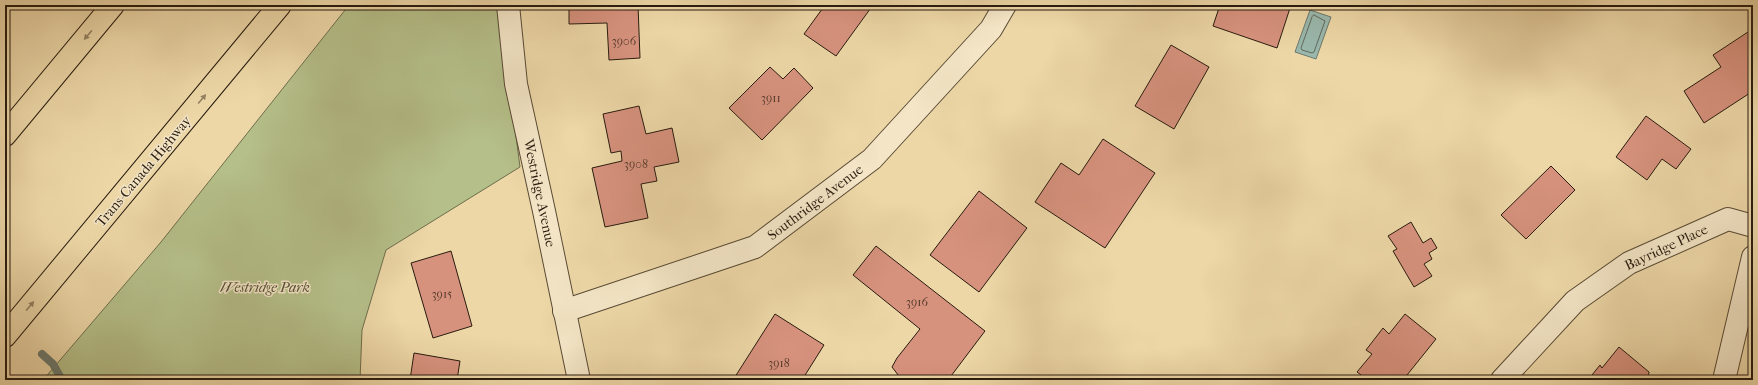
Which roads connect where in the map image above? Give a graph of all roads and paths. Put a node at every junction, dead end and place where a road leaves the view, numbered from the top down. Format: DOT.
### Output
graph roads {
  1 [pos="113,5"];
  2 [pos="280,5"];
  3 [pos="508,5"];
  4 [pos="1005,5"];
  5 [pos="5,136"];
  6 [pos="1753,226"];
  7 [pos="1753,257"];
  8 [pos="564,311"];
  9 [pos="5,336"];
  10 [pos="578,380"];
  11 [pos="1502,380"];
  12 [pos="1724,380"];
  1 -- 5 [label="highway, one-way"];
  9 -- 2 [label="highway, Trans-Canada Highway, one-way"];
  3 -- 8 [label="street, Westridge Avenue"];
  4 -- 8 [label="street, Southridge Avenue"];
  6 -- 11 [label="street, Bayridge Place"];
  7 -- 12 [label="street"];
  8 -- 10 [label="street, Westridge Avenue"];
}
